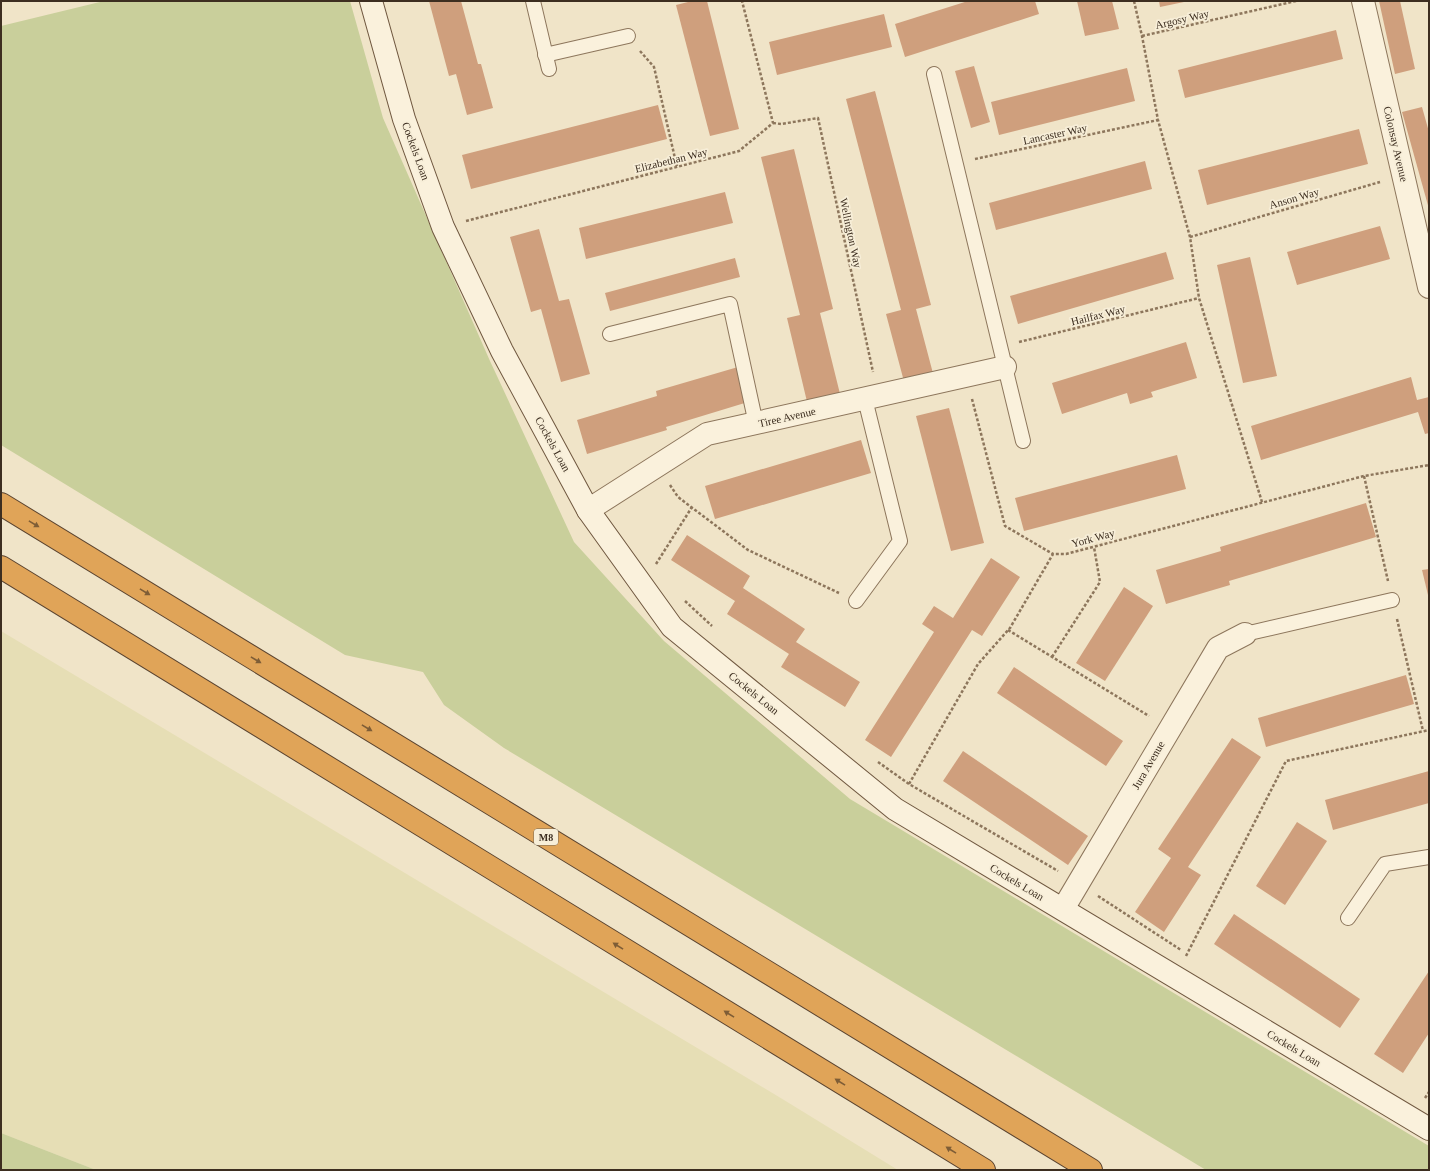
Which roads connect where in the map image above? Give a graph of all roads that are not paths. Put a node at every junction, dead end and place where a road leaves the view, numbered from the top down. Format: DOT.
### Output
graph roads {
  1 [pos="370,1"];
  2 [pos="533,1"];
  3 [pos="1363,1"];
  4 [pos="628,36"];
  5 [pos="934,74"];
  6 [pos="1429,287"];
  7 [pos="610,334"];
  8 [pos="1002,357"];
  9 [pos="871,397"];
  10 [pos="756,424"];
  11 [pos="1023,441"];
  12 [pos="1,504"];
  13 [pos="588,510"];
  14 [pos="1,567"];
  15 [pos="1392,600"];
  16 [pos="856,601"];
  17 [pos="1245,634"];
  18 [pos="1429,857"];
  19 [pos="1062,909"];
  20 [pos="1348,918"];
  21 [pos="1429,1129"];
  22 [pos="984,1170"];
  23 [pos="1091,1170"];
  1 -- 13 [label="street, Cockels Loan"];
  2 -- 4 [label="lane"];
  3 -- 6 [label="street, Colonsay Avenue"];
  5 -- 8 [label="lane"];
  7 -- 10 [label="lane"];
  8 -- 9 [label="street, Tiree Avenue"];
  8 -- 11 [label="lane"];
  9 -- 10 [label="street, Tiree Avenue"];
  9 -- 16 [label="lane"];
  10 -- 13 [label="street, Tiree Avenue"];
  12 -- 23 [label="highway, M8, one-way"];
  13 -- 19 [label="street, Cockels Loan"];
  22 -- 14 [label="highway, one-way"];
  15 -- 17 [label="lane"];
  17 -- 19 [label="street, Jura Avenue"];
  18 -- 20 [label="lane"];
  19 -- 21 [label="street, Cockels Loan"];
}
